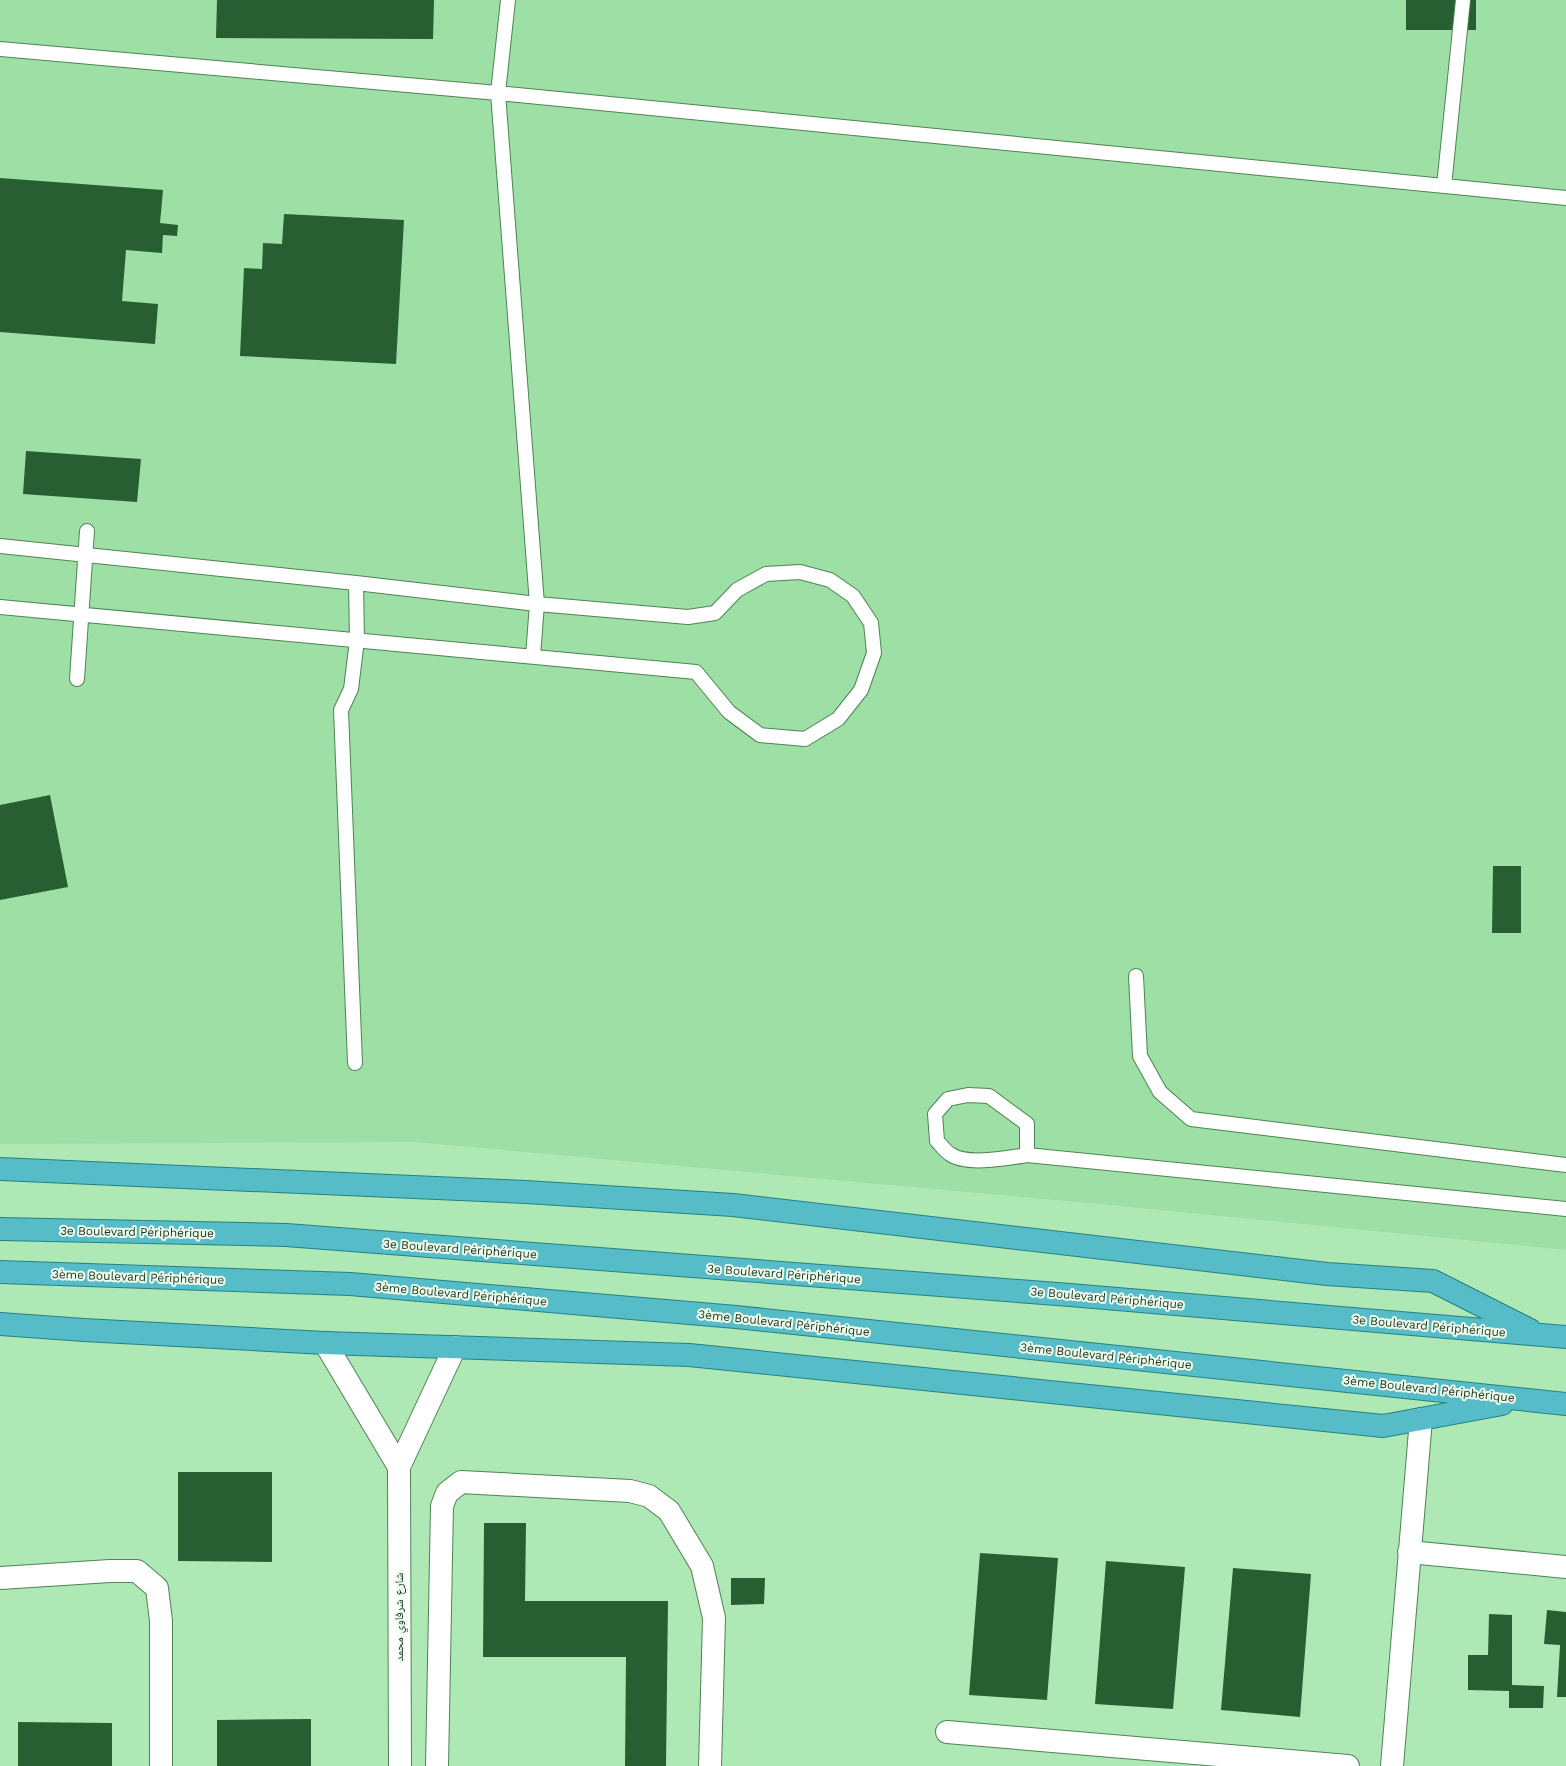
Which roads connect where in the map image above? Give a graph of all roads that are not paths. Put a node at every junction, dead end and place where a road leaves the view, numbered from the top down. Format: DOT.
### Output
graph roads {
  1 [pos="508,0"];
  2 [pos="1463,0"];
  3 [pos="0,49"];
  4 [pos="498,93"];
  5 [pos="1444,186"];
  6 [pos="1566,198"];
  7 [pos="87,531"];
  8 [pos="0,546"];
  9 [pos="86,555"];
  10 [pos="356,583"];
  11 [pos="537,604"];
  12 [pos="0,608"];
  13 [pos="82,615"];
  14 [pos="357,640"];
  15 [pos="533,656"];
  16 [pos="77,679"];
  17 [pos="1136,976"];
  18 [pos="355,1063"];
  19 [pos="1027,1155"];
  20 [pos="1566,1165"];
  21 [pos="0,1169"];
  22 [pos="1566,1209"];
  23 [pos="0,1230"];
  24 [pos="0,1272"];
  25 [pos="0,1324"];
  26 [pos="1566,1328"];
  27 [pos="1540,1335"];
  28 [pos="1566,1337"];
  29 [pos="325,1343"];
  30 [pos="455,1347"];
  31 [pos="1525,1399"];
  32 [pos="1566,1404"];
  33 [pos="1421,1419"];
  34 [pos="399,1467"];
  35 [pos="1409,1552"];
  36 [pos="1566,1567"];
  37 [pos="0,1578"];
  38 [pos="946,1732"];
  39 [pos="162,1766"];
  40 [pos="400,1766"];
  41 [pos="437,1766"];
  42 [pos="710,1766"];
  43 [pos="1348,1766"];
  44 [pos="1392,1766"];
  1 -- 4 [label="lane"];
  2 -- 5 [label="lane"];
  3 -- 4 [label="lane"];
  4 -- 5 [label="lane"];
  4 -- 11 [label="lane"];
  5 -- 6 [label="lane"];
  7 -- 9 [label="lane"];
  8 -- 9 [label="lane"];
  9 -- 10 [label="lane"];
  9 -- 13 [label="lane"];
  10 -- 11 [label="lane"];
  10 -- 14 [label="lane"];
  11 -- 15 [label="lane"];
  11 -- 15 [label="lane"];
  12 -- 13 [label="lane"];
  13 -- 14 [label="lane"];
  13 -- 16 [label="lane"];
  14 -- 15 [label="lane"];
  14 -- 18 [label="lane"];
  17 -- 20 [label="lane"];
  19 -- 19 [label="lane"];
  19 -- 22 [label="lane"];
  21 -- 27 [label="highway"];
  23 -- 27 [label="highway, 3e Boulevard Périphérique"];
  24 -- 31 [label="highway, 3ème Boulevard Périphérique"];
  25 -- 29 [label="highway"];
  26 -- 27 [label="lane"];
  27 -- 28 [label="highway, 3e Boulevard Périphérique"];
  29 -- 30 [label="highway"];
  29 -- 34 [label="street"];
  30 -- 33 [label="highway"];
  30 -- 34 [label="street, شارع شرفاوي محمد"];
  31 -- 32 [label="highway, 3ème Boulevard Périphérique"];
  31 -- 33 [label="highway"];
  33 -- 35 [label="street"];
  34 -- 40 [label="street, شارع شرفاوي محمد"];
  35 -- 36 [label="street"];
  35 -- 44 [label="street"];
  37 -- 39 [label="street"];
  38 -- 43 [label="street"];
  41 -- 42 [label="street"];
}
